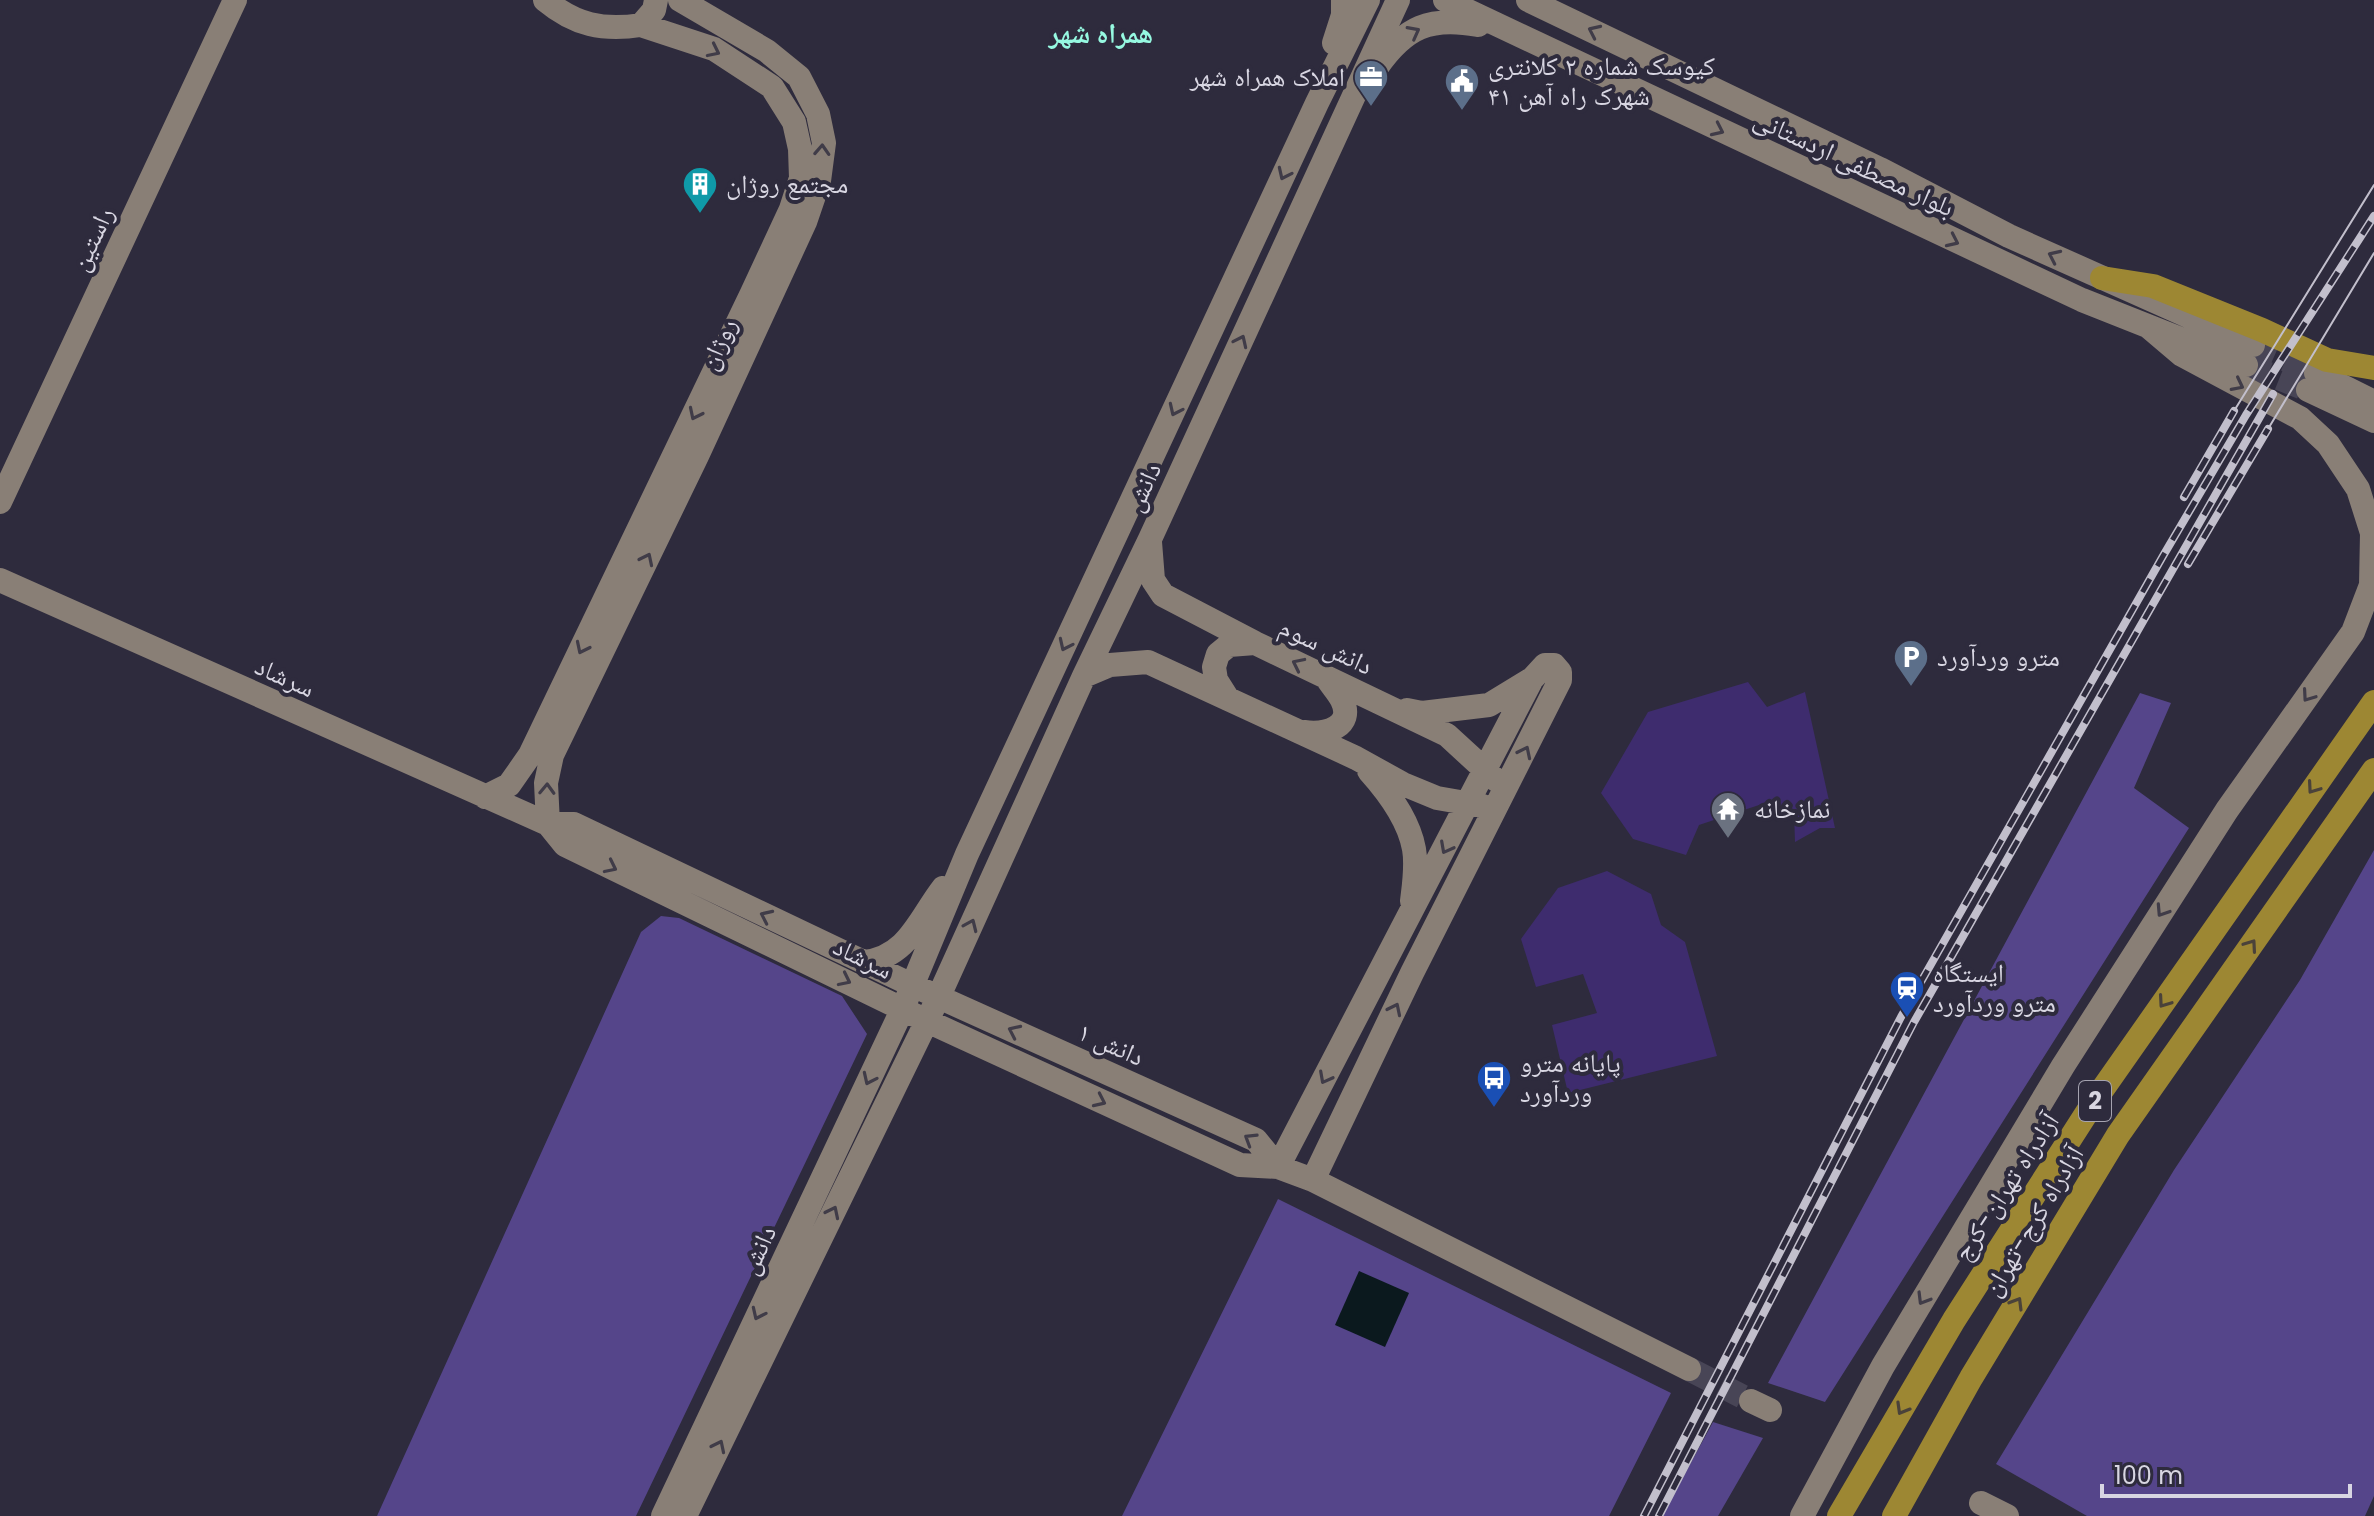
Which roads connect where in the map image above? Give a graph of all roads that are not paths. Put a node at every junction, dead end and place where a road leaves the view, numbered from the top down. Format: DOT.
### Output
graph roads {
  1 [pos="235,0"];
  2 [pos="545,0"];
  3 [pos="656,0"];
  4 [pos="680,0"];
  5 [pos="1343,0"];
  6 [pos="1368,0"];
  7 [pos="1398,0"];
  8 [pos="1445,0"];
  9 [pos="1528,0"];
  10 [pos="641,25"];
  11 [pos="1513,34"];
  12 [pos="1317,103"];
  13 [pos="1347,112"];
  14 [pos="2102,278"];
  15 [pos="760,297"];
  16 [pos="2149,327"];
  17 [pos="2374,368"];
  18 [pos="2374,402"];
  19 [pos="2374,421"];
  20 [pos="0,502"];
  21 [pos="1150,539"];
  22 [pos="0,580"];
  23 [pos="1255,643"];
  24 [pos="1084,676"];
  25 [pos="1327,678"];
  26 [pos="1532,679"];
  27 [pos="1228,699"];
  28 [pos="2374,702"];
  29 [pos="1382,704"];
  30 [pos="1298,731"];
  31 [pos="541,755"];
  32 [pos="1356,758"];
  33 [pos="1484,771"];
  34 [pos="2372,773"];
  35 [pos="485,797"];
  36 [pos="1502,799"];
  37 [pos="1470,803"];
  38 [pos="548,824"];
  39 [pos="967,854"];
  40 [pos="1411,915"];
  41 [pos="864,962"];
  42 [pos="912,985"];
  43 [pos="939,996"];
  44 [pos="903,1008"];
  45 [pos="927,1021"];
  46 [pos="1278,1167"];
  47 [pos="1313,1180"];
  48 [pos="1689,1369"];
  49 [pos="1981,1503"];
  50 [pos="663,1516"];
  51 [pos="685,1516"];
  52 [pos="1802,1516"];
  53 [pos="1839,1516"];
  54 [pos="1894,1516"];
  55 [pos="2007,1516"];
  1 -- 20 [label="street, راستین"];
  2 -- 10 [label="street"];
  3 -- 10 [label="street"];
  15 -- 4 [label="street, روژان, one-way"];
  5 -- 12 [label="street"];
  6 -- 12 [label="street, دانش"];
  7 -- 13 [label="street, دانش"];
  8 -- 11 [label="street, بلوار مصطفی اردستانی"];
  14 -- 9 [label="street, بلوار مصطفی اردستانی, one-way"];
  10 -- 15 [label="street, روژان, one-way"];
  13 -- 11 [label="street, one-way"];
  11 -- 16 [label="street, بلوار مصطفی اردستانی, one-way"];
  12 -- 39 [label="street, دانش, one-way"];
  21 -- 13 [label="street, دانش, one-way"];
  14 -- 16 [label="street, بلوار مصطفی اردستانی"];
  14 -- 17 [label="highway"];
  15 -- 31 [label="street, روژان"];
  16 -- 52 [label="street, one-way"];
  18 -- 19 [label="street"];
  21 -- 23 [label="street, دانش سوم"];
  21 -- 24 [label="street, دانش"];
  22 -- 35 [label="street, سرشاد"];
  25 -- 23 [label="street, دانش سوم, one-way"];
  23 -- 27 [label="street"];
  24 -- 27 [label="street"];
  43 -- 24 [label="street, دانش, one-way"];
  25 -- 29 [label="street, دانش سوم"];
  25 -- 30 [label="street"];
  26 -- 29 [label="street"];
  26 -- 33 [label="street"];
  36 -- 26 [label="street, one-way"];
  27 -- 30 [label="street"];
  28 -- 53 [label="highway, آزادراه تهران-کرج / 2, one-way"];
  29 -- 33 [label="street, دانش سوم"];
  30 -- 32 [label="street"];
  31 -- 35 [label="street"];
  38 -- 31 [label="street, one-way"];
  32 -- 37 [label="street"];
  32 -- 40 [label="street"];
  33 -- 36 [label="street, دانش سوم"];
  33 -- 37 [label="street"];
  54 -- 34 [label="highway, آزادراه کرج-تهران / 2, one-way"];
  35 -- 38 [label="street, سرشاد"];
  36 -- 37 [label="street"];
  47 -- 36 [label="street, one-way"];
  37 -- 40 [label="street, one-way"];
  41 -- 38 [label="street, سرشاد, one-way"];
  38 -- 44 [label="street, سرشاد, one-way"];
  39 -- 41 [label="street"];
  39 -- 42 [label="street, دانش"];
  40 -- 46 [label="street, one-way"];
  41 -- 42 [label="street, سرشاد"];
  42 -- 43 [label="street, دانش ۱"];
  42 -- 44 [label="street, دانش"];
  43 -- 45 [label="street, دانش"];
  46 -- 43 [label="street, دانش ۱, one-way"];
  44 -- 45 [label="street, دانش ۱"];
  44 -- 50 [label="street, دانش, one-way"];
  45 -- 46 [label="street, دانش ۱, one-way"];
  51 -- 45 [label="street, دانش, one-way"];
  46 -- 47 [label="street, دانش ۱"];
  47 -- 48 [label="street, دانش ۱"];
  49 -- 55 [label="street"];
}
